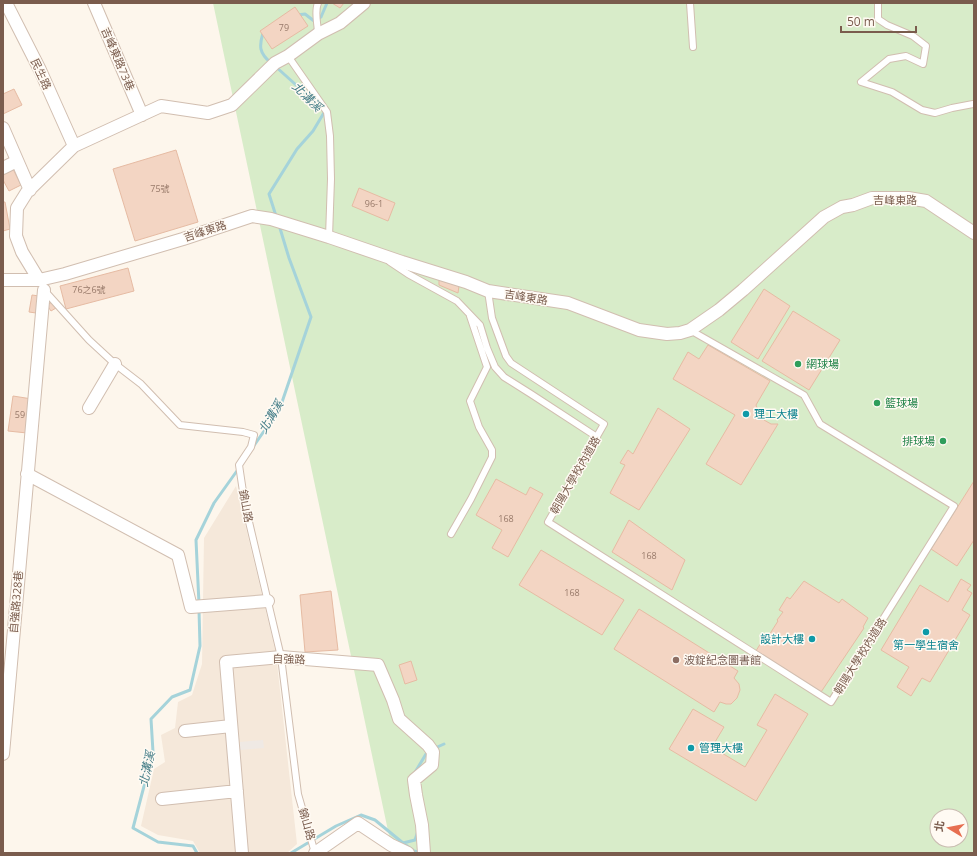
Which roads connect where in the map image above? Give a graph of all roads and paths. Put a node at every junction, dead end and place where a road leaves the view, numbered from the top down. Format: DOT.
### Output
graph roads {
  1 [pos="6,3"];
  2 [pos="94,3"];
  3 [pos="318,3"];
  4 [pos="364,3"];
  5 [pos="690,3"];
  6 [pos="878,3"];
  7 [pos="318,30"];
  8 [pos="693,47"];
  9 [pos="288,56"];
  10 [pos="973,104"];
  11 [pos="142,115"];
  12 [pos="3,128"];
  13 [pos="74,146"];
  14 [pos="17,161"];
  15 [pos="3,168"];
  16 [pos="30,190"];
  17 [pos="974,233"];
  18 [pos="328,238"];
  19 [pos="379,254"];
  20 [pos="3,280"];
  21 [pos="42,285"];
  22 [pos="488,291"];
  23 [pos="459,302"];
  24 [pos="690,330"];
  25 [pos="115,364"];
  26 [pos="89,408"];
  27 [pos="597,437"];
  28 [pos="27,474"];
  29 [pos="450,534"];
  30 [pos="268,601"];
  31 [pos="281,657"];
  32 [pos="231,726"];
  33 [pos="185,731"];
  34 [pos="3,754"];
  35 [pos="237,791"];
  36 [pos="162,799"];
  37 [pos="242,853"];
  38 [pos="315,853"];
  39 [pos="408,853"];
  40 [pos="424,853"];
  1 -- 13 [label="street, 民生路"];
  2 -- 11 [label="street, 吉峰東路73巷"];
  3 -- 7 [label="lane"];
  4 -- 7 [label="street"];
  5 -- 8 [label="lane"];
  6 -- 10 [label="lane"];
  7 -- 9 [label="street"];
  9 -- 11 [label="street"];
  9 -- 18 [label="lane"];
  11 -- 13 [label="street"];
  12 -- 14 [label="street"];
  13 -- 16 [label="street"];
  14 -- 15 [label="street"];
  14 -- 16 [label="street"];
  16 -- 21 [label="street"];
  17 -- 24 [label="street, 吉峰東路"];
  18 -- 19 [label="street, 吉峰東路"];
  18 -- 21 [label="street, 吉峰東路"];
  19 -- 22 [label="street, 吉峰東路"];
  19 -- 23 [label="lane"];
  20 -- 21 [label="street, 吉峰東路"];
  21 -- 25 [label="lane, 錦山路"];
  21 -- 28 [label="street, 自強路328巷"];
  22 -- 24 [label="street, 吉峰東路"];
  22 -- 27 [label="lane, 朝陽大學校內道路"];
  23 -- 27 [label="lane"];
  23 -- 29 [label="lane"];
  24 -- 27 [label="lane, 朝陽大學校內道路"];
  25 -- 26 [label="street"];
  25 -- 30 [label="lane, 錦山路"];
  28 -- 30 [label="street"];
  28 -- 34 [label="street, 自強路328巷"];
  30 -- 31 [label="lane, 錦山路"];
  31 -- 32 [label="street, 自強路"];
  31 -- 38 [label="lane, 錦山路"];
  31 -- 40 [label="street, 自強路"];
  32 -- 33 [label="street"];
  32 -- 35 [label="street, 自強路"];
  35 -- 36 [label="street"];
  35 -- 37 [label="street, 自強路"];
  38 -- 39 [label="street"];
}
